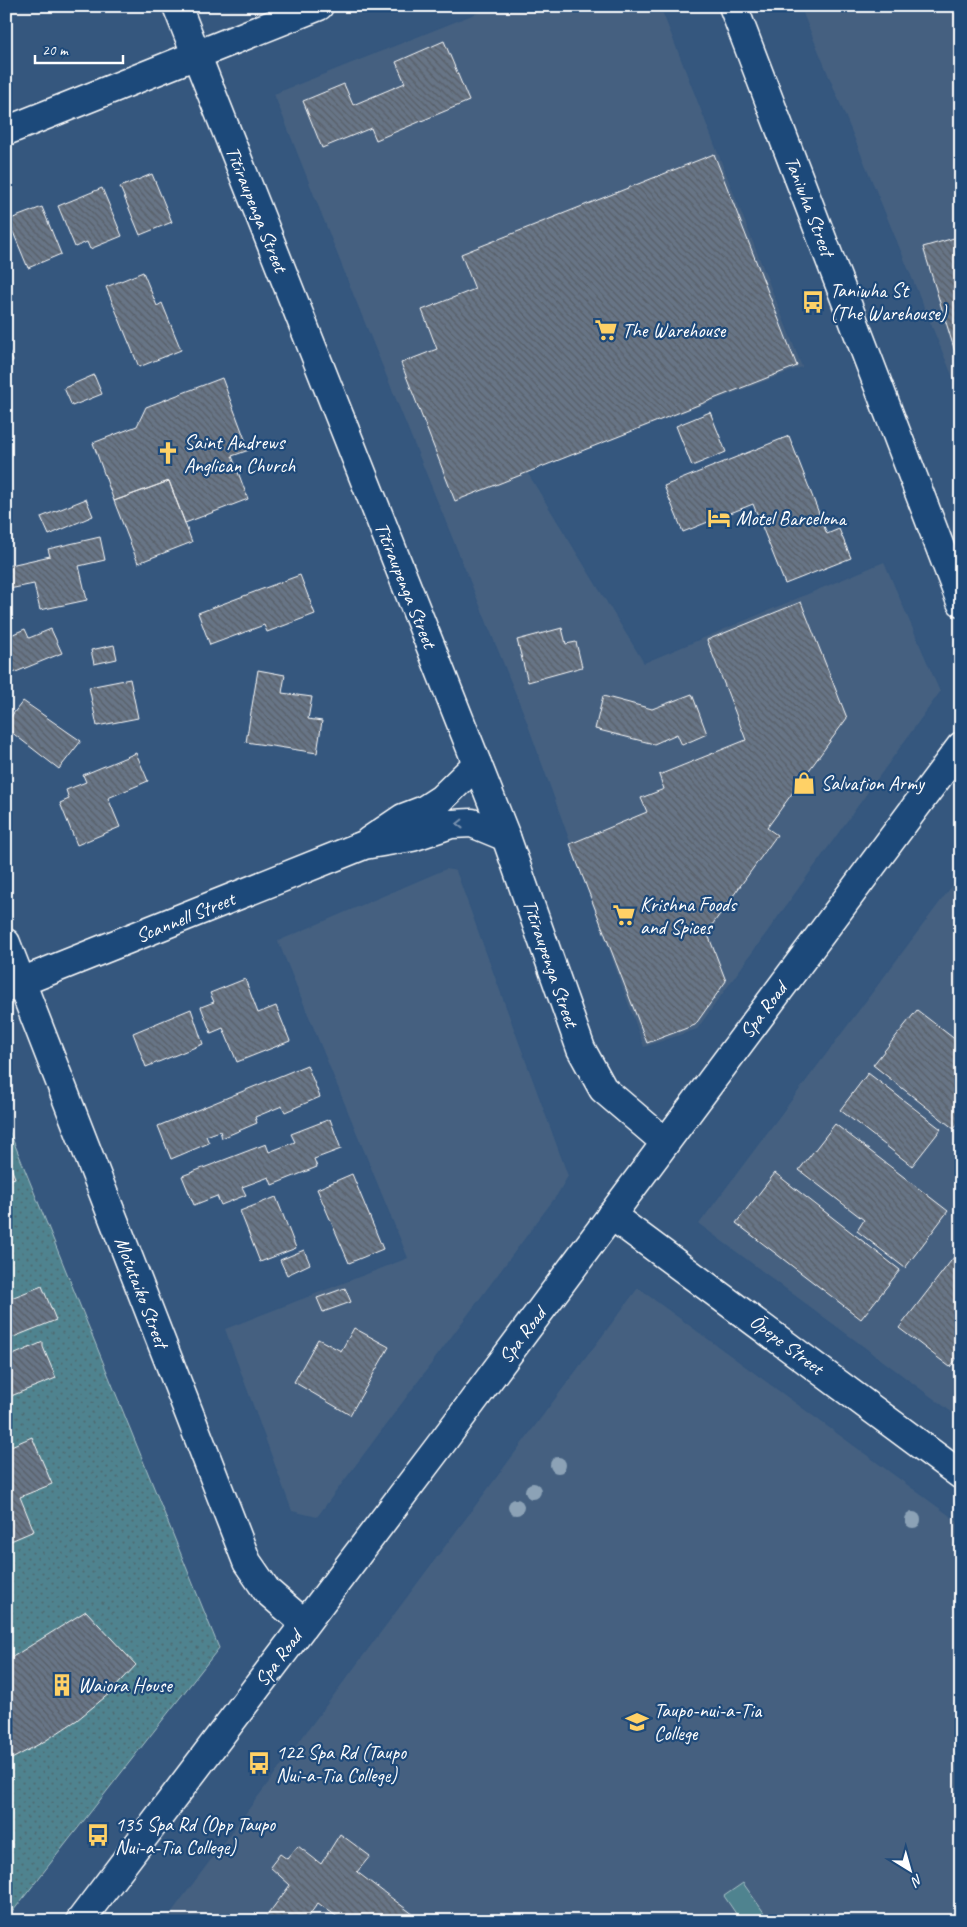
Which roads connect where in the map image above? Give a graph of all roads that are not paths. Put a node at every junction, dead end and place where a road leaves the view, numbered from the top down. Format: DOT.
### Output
graph roads {
  1 [pos="176,6"];
  2 [pos="319,6"];
  3 [pos="733,6"];
  4 [pos="196,55"];
  5 [pos="6,131"];
  6 [pos="961,602"];
  7 [pos="961,746"];
  8 [pos="477,764"];
  9 [pos="506,836"];
  10 [pos="364,845"];
  11 [pos="6,944"];
  12 [pos="14,985"];
  13 [pos="665,1142"];
  14 [pos="611,1215"];
  15 [pos="961,1475"];
  16 [pos="304,1623"];
  17 [pos="80,1921"];
  1 -- 4 [label="street, Tītīraupenga Street"];
  2 -- 4 [label="street"];
  3 -- 6 [label="street, Taniwha Street"];
  4 -- 5 [label="street"];
  4 -- 8 [label="street, Tītīraupenga Street"];
  7 -- 13 [label="street, Spa Road"];
  8 -- 9 [label="street, Tītīraupenga Street"];
  8 -- 10 [label="street, Scannell Street"];
  9 -- 10 [label="street, Scannell Street, one-way"];
  9 -- 13 [label="street, Tītīraupenga Street"];
  10 -- 12 [label="street, Scannell Street"];
  11 -- 12 [label="street, Motutaiko Street"];
  12 -- 16 [label="street, Motutaiko Street"];
  13 -- 14 [label="street, Spa Road"];
  14 -- 15 [label="street, Ōpepe Street"];
  14 -- 16 [label="street, Spa Road"];
  16 -- 17 [label="street, Spa Road"];
}
